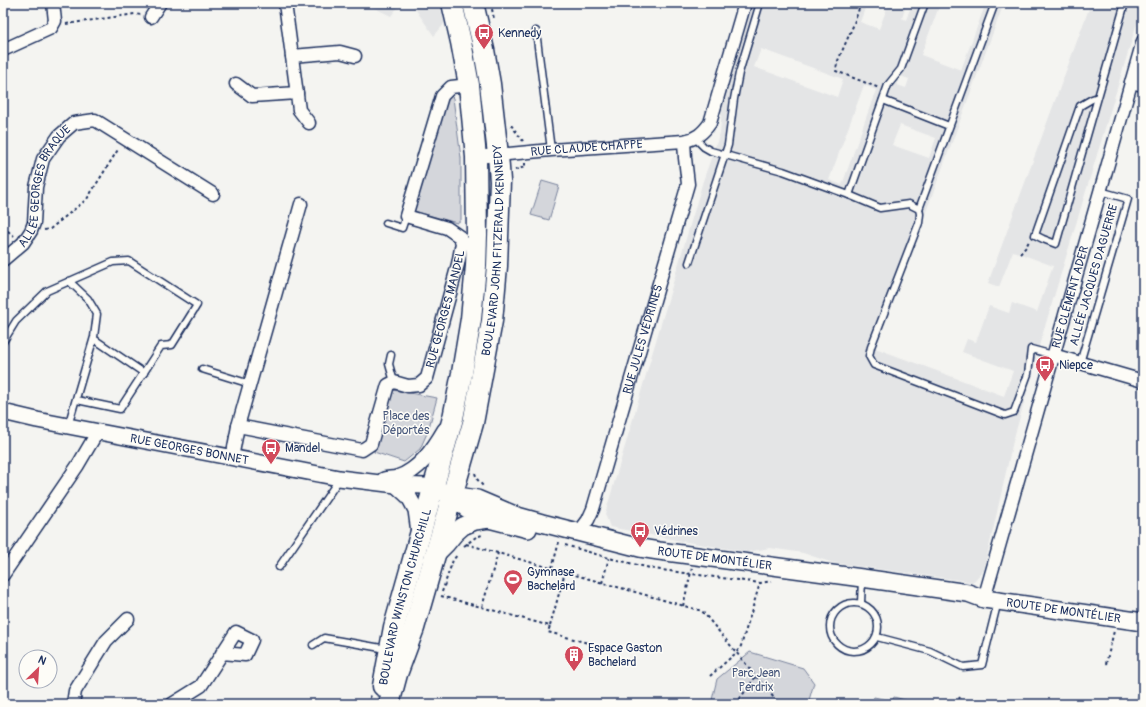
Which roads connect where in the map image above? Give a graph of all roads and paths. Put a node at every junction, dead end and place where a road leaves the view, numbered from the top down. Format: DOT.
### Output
graph roads {
  1 [pos="53,3"];
  2 [pos="160,3"];
  3 [pos="285,3"];
  4 [pos="452,3"];
  5 [pos="473,3"];
  6 [pos="745,3"];
  7 [pos="760,3"];
  8 [pos="860,3"];
  9 [pos="925,3"];
  10 [pos="995,3"];
  11 [pos="1125,3"];
  12 [pos="151,17"];
  13 [pos="55,21"];
  14 [pos="536,31"];
  15 [pos="1143,41"];
  16 [pos="3,50"];
  17 [pos="292,56"];
  18 [pos="355,56"];
  19 [pos="1131,82"];
  20 [pos="236,84"];
  21 [pos="469,85"];
  22 [pos="1143,85"];
  23 [pos="886,91"];
  24 [pos="297,93"];
  25 [pos="1098,97"];
  26 [pos="883,100"];
  27 [pos="309,123"];
  28 [pos="949,126"];
  29 [pos="125,139"];
  30 [pos="690,139"];
  31 [pos="552,150"];
  32 [pos="724,154"];
  33 [pos="498,155"];
  34 [pos="476,157"];
  35 [pos="1100,191"];
  36 [pos="213,194"];
  37 [pos="849,195"];
  38 [pos="301,204"];
  39 [pos="918,209"];
  40 [pos="406,216"];
  41 [pos="386,223"];
  42 [pos="31,231"];
  43 [pos="1035,235"];
  44 [pos="469,236"];
  45 [pos="1020,254"];
  46 [pos="3,260"];
  47 [pos="689,263"];
  48 [pos="467,265"];
  49 [pos="69,281"];
  50 [pos="94,339"];
  51 [pos="3,342"];
  52 [pos="391,355"];
  53 [pos="1053,355"];
  54 [pos="1080,363"];
  55 [pos="202,369"];
  56 [pos="144,372"];
  57 [pos="1143,381"];
  58 [pos="394,382"];
  59 [pos="250,384"];
  60 [pos="76,400"];
  61 [pos="6,414"];
  62 [pos="453,418"];
  63 [pos="68,426"];
  64 [pos="238,426"];
  65 [pos="98,431"];
  66 [pos="232,458"];
  67 [pos="475,473"];
  68 [pos="339,478"];
  69 [pos="477,479"];
  70 [pos="397,481"];
  71 [pos="429,487"];
  72 [pos="452,495"];
  73 [pos="489,519"];
  74 [pos="579,532"];
  75 [pos="482,535"];
  76 [pos="420,538"];
  77 [pos="553,541"];
  78 [pos="466,544"];
  79 [pos="498,553"];
  80 [pos="436,554"];
  81 [pos="610,558"];
  82 [pos="279,567"];
  83 [pos="565,572"];
  84 [pos="691,574"];
  85 [pos="3,575"];
  86 [pos="774,581"];
  87 [pos="602,583"];
  88 [pos="760,583"];
  89 [pos="862,589"];
  90 [pos="441,596"];
  91 [pos="991,600"];
  92 [pos="438,602"];
  93 [pos="683,606"];
  94 [pos="482,607"];
  95 [pos="1117,618"];
  96 [pos="128,619"];
  97 [pos="1143,622"];
  98 [pos="550,626"];
  99 [pos="877,637"];
  100 [pos="588,643"];
  101 [pos="313,645"];
  102 [pos="390,649"];
  103 [pos="736,652"];
  104 [pos="222,653"];
  105 [pos="1106,664"];
  106 [pos="710,676"];
  107 [pos="756,676"];
  108 [pos="960,697"];
  109 [pos="73,704"];
  110 [pos="172,704"];
  111 [pos="378,704"];
  112 [pos="389,704"];
  113 [pos="736,704"];
  114 [pos="779,704"];
  115 [pos="956,704"];
  1 -- 13 [label="street"];
  2 -- 12 [label="street"];
  3 -- 17 [label="street"];
  4 -- 21 [label="main road, BOULEVARD JOHN FITZERALD KENNEDY"];
  5 -- 33 [label="main road, BOULEVARD JOHN FITZERALD KENNEDY"];
  6 -- 30 [label="street"];
  7 -- 32 [label="lane"];
  8 -- 23 [label="path"];
  9 -- 23 [label="lane"];
  10 -- 28 [label="lane"];
  11 -- 25 [label="lane"];
  12 -- 13 [label="path"];
  13 -- 16 [label="street"];
  14 -- 31 [label="lane"];
  15 -- 19 [label="street, RUE CLÉMENT ADER"];
  17 -- 18 [label="street"];
  17 -- 24 [label="street"];
  19 -- 22 [label="street"];
  19 -- 35 [label="street, RUE CLÉMENT ADER"];
  20 -- 24 [label="street"];
  21 -- 34 [label="main road, BOULEVARD JOHN FITZERALD KENNEDY"];
  21 -- 40 [label="street"];
  23 -- 26 [label="lane"];
  24 -- 27 [label="street"];
  25 -- 43 [label="lane"];
  25 -- 43 [label="lane"];
  26 -- 28 [label="lane"];
  26 -- 37 [label="lane"];
  28 -- 39 [label="lane"];
  29 -- 36 [label="street, ALLÉE GEORGES BRAQUE"];
  29 -- 42 [label="path"];
  29 -- 42 [label="street, ALLÉE GEORGES BRAQUE"];
  30 -- 31 [label="street, RUE CLAUDE CHAPPE"];
  30 -- 32 [label="lane"];
  30 -- 74 [label="street, RUE JULES VÉDRINES"];
  31 -- 33 [label="street, RUE CLAUDE CHAPPE"];
  32 -- 37 [label="lane"];
  32 -- 47 [label="lane"];
  33 -- 34 [label="street, RUE CLAUDE CHAPPE"];
  33 -- 72 [label="main road, BOULEVARD JOHN FITZERALD KENNEDY"];
  34 -- 44 [label="main road, BOULEVARD JOHN FITZERALD KENNEDY"];
  35 -- 53 [label="street, RUE CLÉMENT ADER"];
  35 -- 54 [label="lane, ALLÉE JACQUES DAGUERRE"];
  37 -- 39 [label="lane"];
  38 -- 59 [label="street"];
  39 -- 53 [label="lane"];
  40 -- 41 [label="lane"];
  40 -- 44 [label="street, RUE GEORGES MANDEL"];
  42 -- 46 [label="street, ALLÉE GEORGES BRAQUE"];
  43 -- 45 [label="path"];
  44 -- 48 [label="main road, BOULEVARD JOHN FITZERALD KENNEDY"];
  48 -- 58 [label="street, RUE GEORGES MANDEL"];
  48 -- 62 [label="main road, BOULEVARD JOHN FITZERALD KENNEDY"];
  49 -- 50 [label="lane"];
  49 -- 51 [label="lane"];
  49 -- 56 [label="lane"];
  50 -- 56 [label="lane"];
  50 -- 60 [label="lane"];
  52 -- 58 [label="lane"];
  53 -- 54 [label="street"];
  53 -- 91 [label="street, RUE CLÉMENT ADER"];
  54 -- 57 [label="street"];
  55 -- 59 [label="lane"];
  56 -- 60 [label="lane"];
  58 -- 64 [label="street"];
  59 -- 64 [label="street"];
  60 -- 63 [label="lane"];
  61 -- 63 [label="street, RUE GEORGES BONNET"];
  62 -- 70 [label="street"];
  62 -- 71 [label="main road, BOULEVARD JOHN FITZERALD KENNEDY"];
  63 -- 65 [label="street, RUE GEORGES BONNET"];
  64 -- 66 [label="street"];
  65 -- 66 [label="street, RUE GEORGES BONNET"];
  65 -- 85 [label="street"];
  66 -- 68 [label="street, RUE GEORGES BONNET"];
  67 -- 69 [label="path"];
  68 -- 70 [label="street, RUE GEORGES BONNET"];
  68 -- 82 [label="lane"];
  70 -- 71 [label="street, RUE GEORGES BONNET"];
  70 -- 76 [label="street"];
  71 -- 72 [label="main road, ROUTE DE MONTÉLIER"];
  71 -- 76 [label="main road, BOULEVARD WINSTON CHURCHILL"];
  72 -- 73 [label="main road, ROUTE DE MONTÉLIER"];
  72 -- 74 [label="main road, ROUTE DE MONTÉLIER"];
  72 -- 80 [label="main road, BOULEVARD WINSTON CHURCHILL"];
  73 -- 80 [label="main road, ROUTE DE MONTÉLIER"];
  73 -- 89 [label="main road, ROUTE DE MONTÉLIER"];
  74 -- 89 [label="main road, ROUTE DE MONTÉLIER"];
  75 -- 78 [label="path"];
  76 -- 102 [label="main road, BOULEVARD WINSTON CHURCHILL"];
  77 -- 81 [label="path"];
  78 -- 79 [label="path"];
  78 -- 90 [label="path"];
  79 -- 83 [label="path"];
  79 -- 94 [label="path"];
  80 -- 112 [label="main road, BOULEVARD WINSTON CHURCHILL"];
  81 -- 84 [label="path"];
  81 -- 87 [label="path"];
  83 -- 87 [label="path"];
  83 -- 98 [label="path"];
  84 -- 88 [label="path"];
  84 -- 93 [label="path"];
  86 -- 88 [label="path"];
  87 -- 93 [label="path"];
  88 -- 103 [label="path"];
  89 -- 91 [label="main road, ROUTE DE MONTÉLIER"];
  89 -- 99 [label="lane"];
  89 -- 99 [label="lane"];
  90 -- 92 [label="path"];
  90 -- 94 [label="path"];
  91 -- 95 [label="main road, ROUTE DE MONTÉLIER"];
  91 -- 99 [label="lane"];
  93 -- 103 [label="path"];
  94 -- 98 [label="path"];
  95 -- 97 [label="main road, ROUTE DE MONTÉLIER"];
  95 -- 105 [label="path"];
  96 -- 109 [label="street"];
  98 -- 100 [label="path"];
  101 -- 102 [label="lane"];
  102 -- 111 [label="main road, BOULEVARD WINSTON CHURCHILL"];
  103 -- 106 [label="path"];
  103 -- 107 [label="path"];
  104 -- 110 [label="street"];
  107 -- 113 [label="path"];
  107 -- 114 [label="path"];
  108 -- 115 [label="path"];
}
